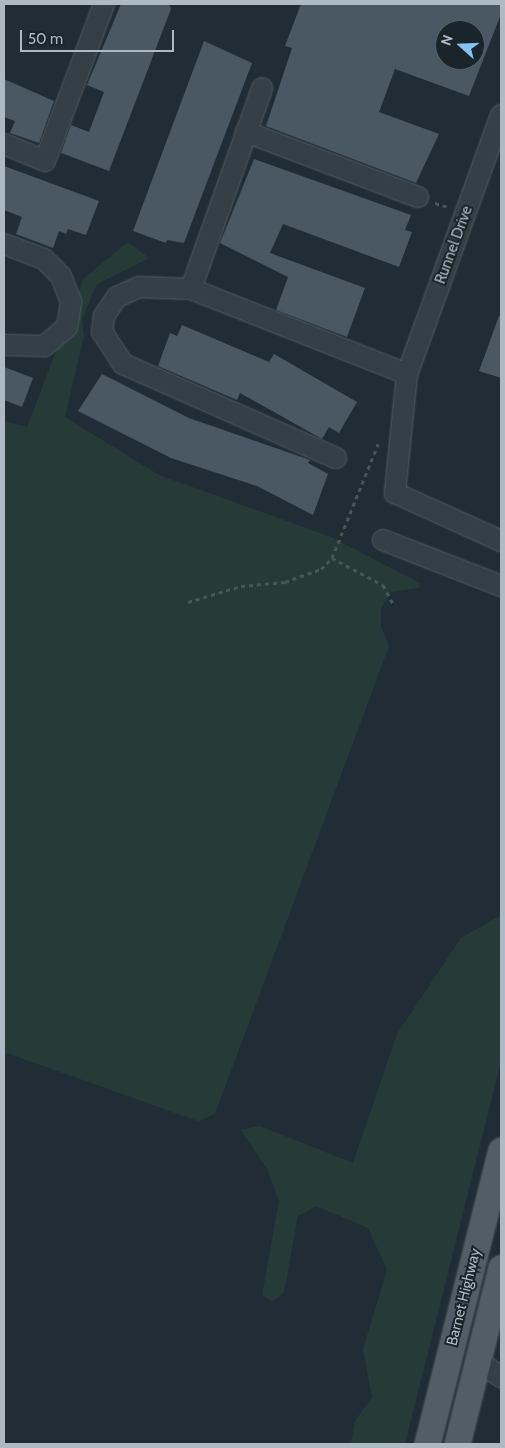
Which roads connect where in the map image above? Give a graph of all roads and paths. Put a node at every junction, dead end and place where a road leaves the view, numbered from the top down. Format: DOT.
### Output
graph roads {
  1 [pos="104,4"];
  2 [pos="262,88"];
  3 [pos="501,116"];
  4 [pos="246,132"];
  5 [pos="4,144"];
  6 [pos="418,197"];
  7 [pos="466,213"];
  8 [pos="4,244"];
  9 [pos="191,289"];
  10 [pos="4,345"];
  11 [pos="407,374"];
  12 [pos="381,437"];
  13 [pos="336,458"];
  14 [pos="383,540"];
  15 [pos="501,541"];
  16 [pos="332,558"];
  17 [pos="501,586"];
  18 [pos="188,602"];
  19 [pos="393,604"];
  20 [pos="501,1150"];
  21 [pos="501,1267"];
  22 [pos="478,1361"];
  23 [pos="501,1377"];
  24 [pos="427,1444"];
  25 [pos="457,1444"];
  1 -- 5 [label="street"];
  2 -- 4 [label="street"];
  3 -- 7 [label="street, Runnel Drive"];
  4 -- 6 [label="street"];
  4 -- 9 [label="street"];
  6 -- 7 [label="path"];
  7 -- 11 [label="street, Runnel Drive"];
  8 -- 10 [label="street"];
  9 -- 11 [label="street"];
  9 -- 13 [label="street"];
  11 -- 15 [label="street, Runnel Drive"];
  12 -- 16 [label="path"];
  14 -- 17 [label="street"];
  16 -- 18 [label="path"];
  16 -- 19 [label="path"];
  20 -- 24 [label="main road, Barnet Highway"];
  21 -- 22 [label="main road, Barnet Highway"];
  22 -- 23 [label="street"];
  22 -- 25 [label="main road, Barnet Highway"];
}
